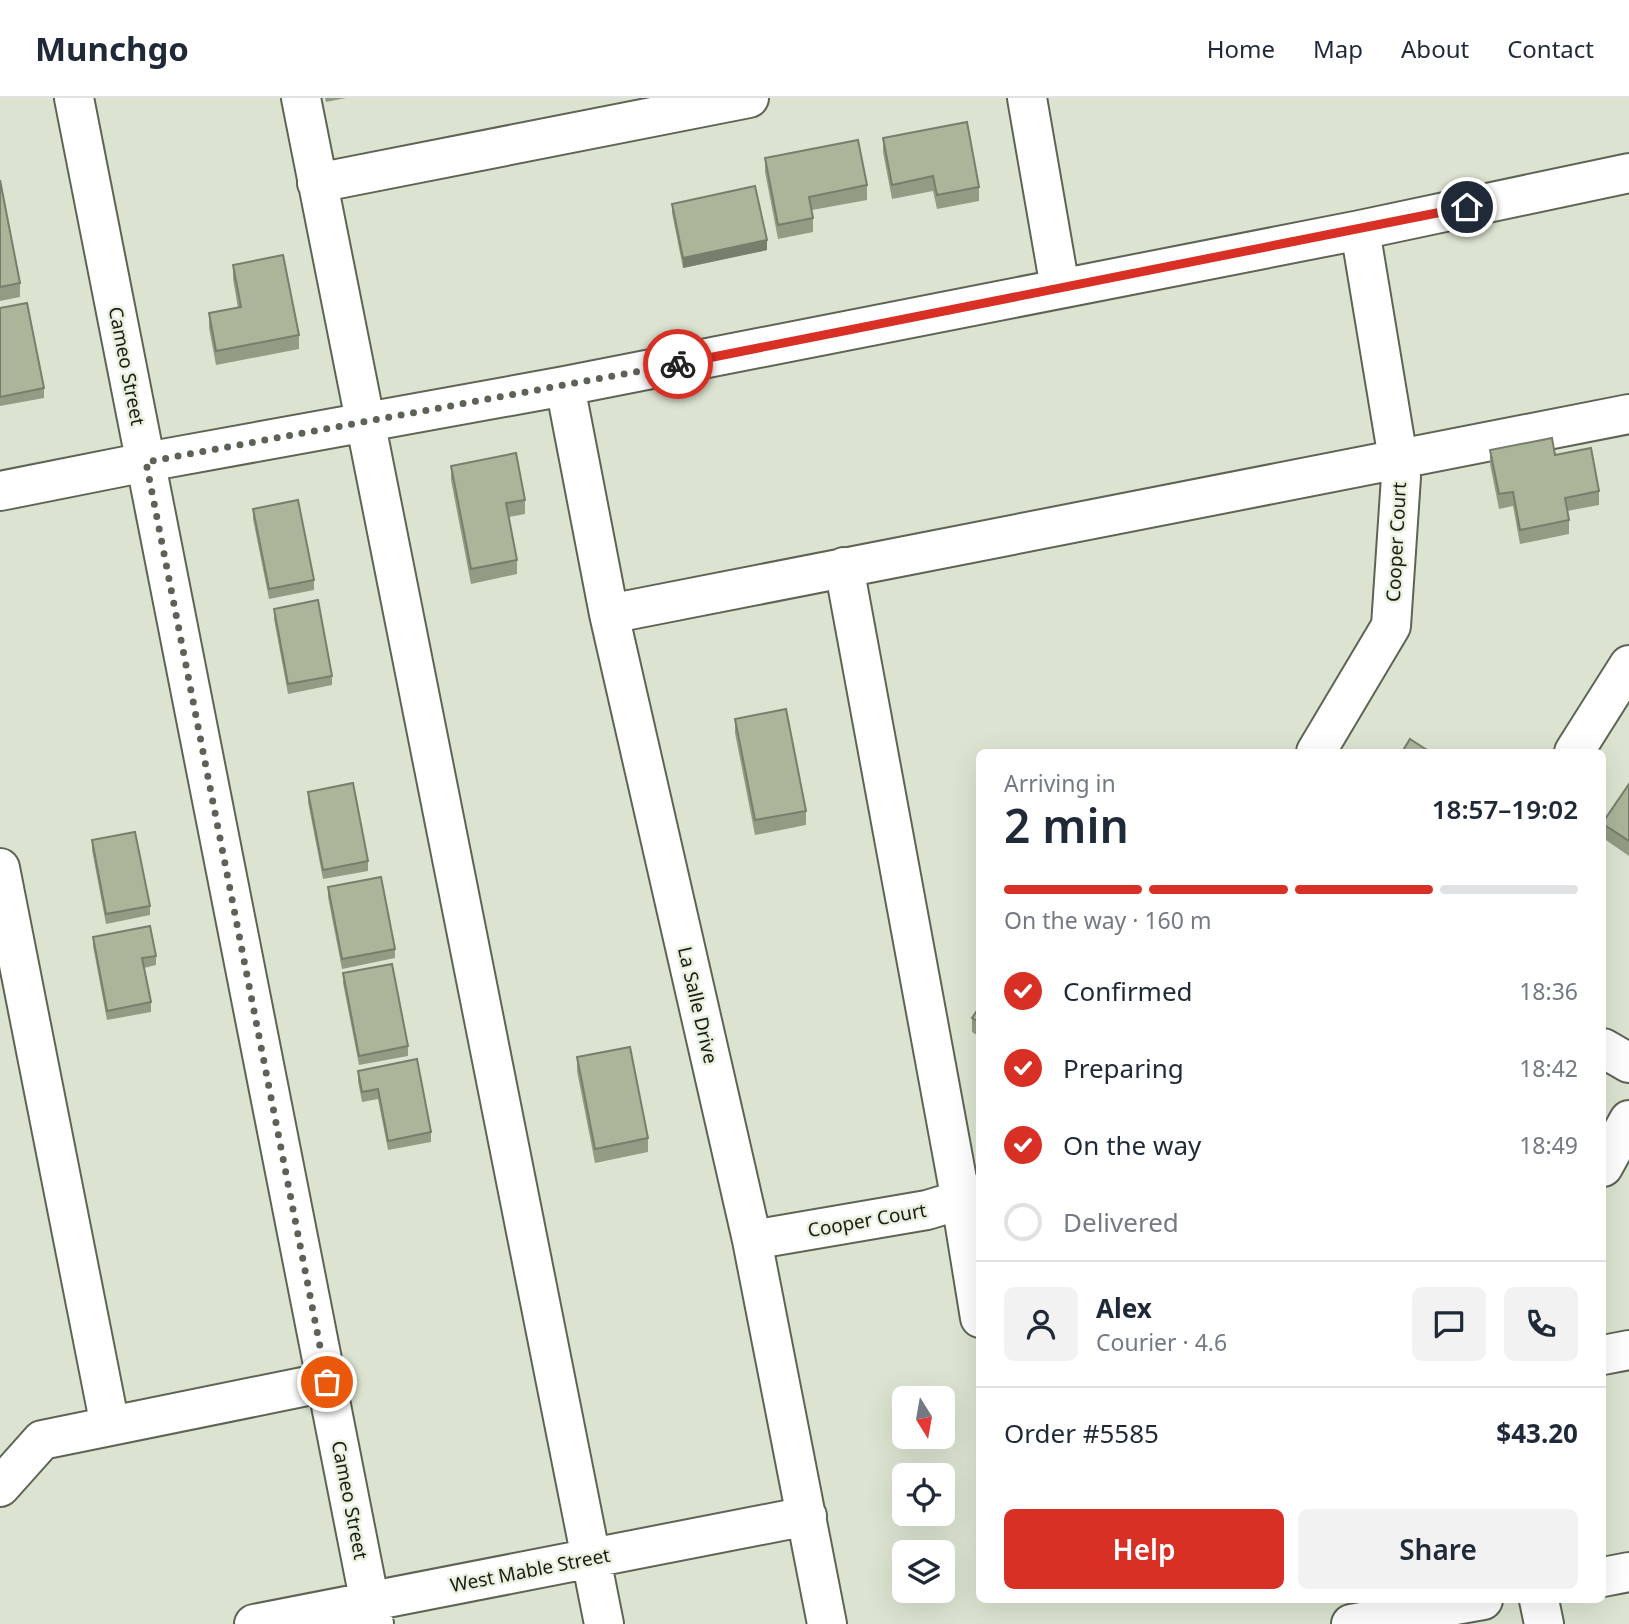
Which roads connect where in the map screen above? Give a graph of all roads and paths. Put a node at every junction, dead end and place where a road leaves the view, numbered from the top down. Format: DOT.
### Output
graph roads {
  1 [pos="74,98"];
  2 [pos="301,98"];
  3 [pos="749,98"];
  4 [pos="1027,98"];
  5 [pos="1629,173"];
  6 [pos="317,183"];
  7 [pos="1360,230"];
  8 [pos="1060,288"];
  9 [pos="565,386"];
  10 [pos="1629,414"];
  11 [pos="365,422"];
  12 [pos="1398,458"];
  13 [pos="146,462"];
  14 [pos="0,491"];
  15 [pos="845,567"];
  16 [pos="609,614"];
  17 [pos="1629,665"];
  18 [pos="1318,749"];
  19 [pos="1576,749"];
  20 [pos="0,869"];
  21 [pos="1606,1050"];
  22 [pos="1629,1063"];
  23 [pos="1629,1120"];
  24 [pos="1606,1162"];
  25 [pos="970,1197"];
  26 [pos="752,1240"];
  27 [pos="976,1270"];
  28 [pos="1629,1350"];
  29 [pos="1606,1354"];
  30 [pos="327,1382"];
  31 [pos="110,1426"];
  32 [pos="0,1487"];
  33 [pos="807,1516"];
  34 [pos="590,1558"];
  35 [pos="1629,1572"];
  36 [pos="1606,1576"];
  37 [pos="1466,1603"];
  38 [pos="1540,1603"];
  39 [pos="371,1612"];
  40 [pos="254,1624"];
  41 [pos="604,1624"];
  42 [pos="827,1624"];
  43 [pos="1351,1624"];
  44 [pos="1544,1624"];
  1 -- 13 [label="street, Cameo Street"];
  2 -- 6 [label="street"];
  3 -- 6 [label="street"];
  4 -- 8 [label="street"];
  5 -- 7 [label="street"];
  6 -- 11 [label="street"];
  7 -- 8 [label="street"];
  7 -- 12 [label="street, Cooper Court"];
  8 -- 9 [label="street"];
  9 -- 11 [label="street"];
  9 -- 16 [label="street, La Salle Drive"];
  10 -- 12 [label="street"];
  11 -- 13 [label="street"];
  11 -- 34 [label="street"];
  12 -- 15 [label="street"];
  12 -- 18 [label="street, Cooper Court"];
  13 -- 14 [label="street"];
  13 -- 30 [label="street, Cameo Street"];
  15 -- 16 [label="street"];
  15 -- 25 [label="street"];
  16 -- 26 [label="street, La Salle Drive"];
  17 -- 19 [label="street"];
  20 -- 31 [label="street"];
  21 -- 22 [label="street"];
  23 -- 24 [label="street"];
  25 -- 26 [label="street, Cooper Court"];
  25 -- 27 [label="street"];
  26 -- 33 [label="street, La Salle Drive"];
  28 -- 29 [label="street"];
  30 -- 31 [label="street"];
  30 -- 39 [label="street, Cameo Street"];
  31 -- 32 [label="street"];
  33 -- 34 [label="street, West Mable Street"];
  33 -- 42 [label="street, La Salle Drive"];
  34 -- 39 [label="street, West Mable Street"];
  34 -- 41 [label="street"];
  35 -- 36 [label="street"];
  37 -- 43 [label="street"];
  38 -- 44 [label="street"];
  39 -- 40 [label="street, West Mable Street"];
}
